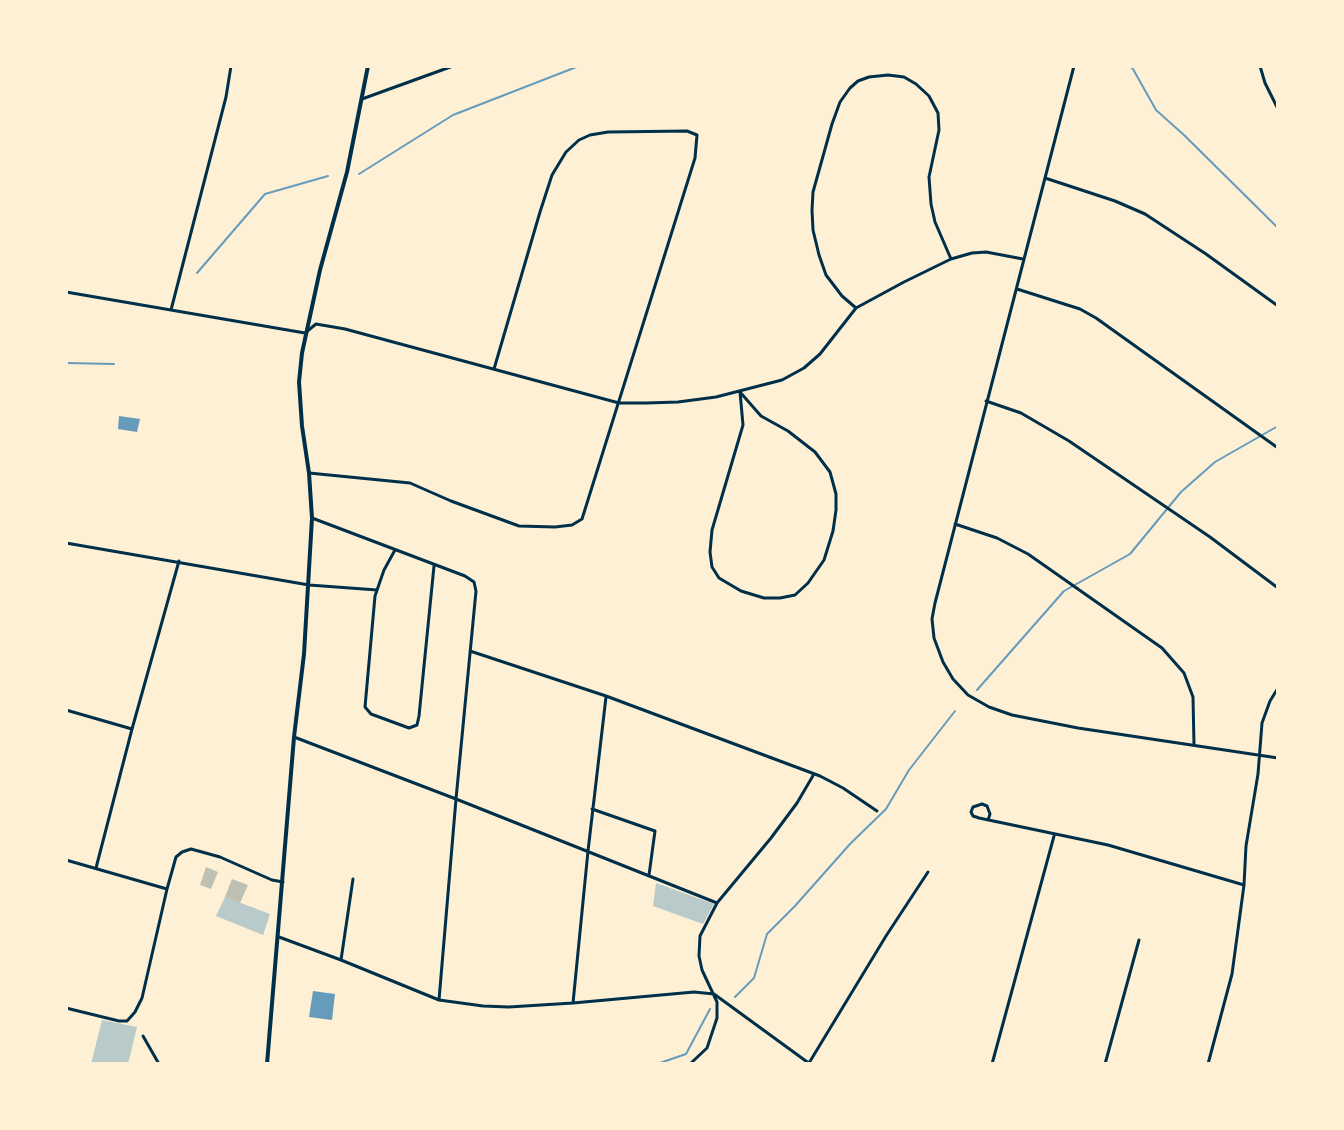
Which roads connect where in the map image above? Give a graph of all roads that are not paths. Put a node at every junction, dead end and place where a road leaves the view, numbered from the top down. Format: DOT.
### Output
graph roads {
  1 [pos="231,66"];
  2 [pos="368,66"];
  3 [pos="440,66"];
  4 [pos="453,66"];
  5 [pos="1074,66"];
  6 [pos="1260,66"];
  7 [pos="439,72"];
  8 [pos="362,99"];
  9 [pos="1278,109"];
  10 [pos="1044,178"];
  11 [pos="951,259"];
  12 [pos="1023,259"];
  13 [pos="1016,288"];
  14 [pos="66,292"];
  15 [pos="1278,306"];
  16 [pos="856,308"];
  17 [pos="171,310"];
  18 [pos="305,333"];
  19 [pos="494,369"];
  20 [pos="740,392"];
  21 [pos="986,401"];
  22 [pos="619,403"];
  23 [pos="1278,448"];
  24 [pos="309,473"];
  25 [pos="312,518"];
  26 [pos="955,524"];
  27 [pos="66,543"];
  28 [pos="395,550"];
  29 [pos="179,561"];
  30 [pos="435,564"];
  31 [pos="309,585"];
  32 [pos="1278,588"];
  33 [pos="377,590"];
  34 [pos="470,651"];
  35 [pos="1278,688"];
  36 [pos="606,696"];
  37 [pos="66,710"];
  38 [pos="132,729"];
  39 [pos="294,737"];
  40 [pos="1194,745"];
  41 [pos="1259,755"];
  42 [pos="1278,758"];
  43 [pos="814,774"];
  44 [pos="456,799"];
  45 [pos="592,809"];
  46 [pos="877,811"];
  47 [pos="988,820"];
  48 [pos="1054,835"];
  49 [pos="588,851"];
  50 [pos="66,860"];
  51 [pos="96,868"];
  52 [pos="928,872"];
  53 [pos="649,875"];
  54 [pos="353,879"];
  55 [pos="283,882"];
  56 [pos="1244,885"];
  57 [pos="167,889"];
  58 [pos="717,903"];
  59 [pos="279,937"];
  60 [pos="1139,940"];
  61 [pos="341,960"];
  62 [pos="714,994"];
  63 [pos="439,1000"];
  64 [pos="573,1003"];
  65 [pos="66,1008"];
  66 [pos="143,1036"];
  67 [pos="809,1063"];
  68 [pos="159,1064"];
  69 [pos="267,1064"];
  70 [pos="690,1064"];
  71 [pos="992,1064"];
  72 [pos="1105,1064"];
  73 [pos="1208,1064"];
  1 -- 17 [label="street"];
  2 -- 8 [label="street"];
  3 -- 7 [label="street"];
  4 -- 7 [label="street"];
  5 -- 10 [label="street"];
  6 -- 9 [label="street"];
  7 -- 8 [label="street"];
  8 -- 18 [label="street"];
  10 -- 12 [label="street"];
  10 -- 15 [label="street"];
  11 -- 12 [label="street"];
  11 -- 16 [label="street"];
  11 -- 16 [label="street"];
  12 -- 13 [label="street"];
  13 -- 21 [label="street"];
  13 -- 23 [label="street"];
  14 -- 17 [label="street"];
  16 -- 20 [label="street"];
  17 -- 18 [label="street"];
  18 -- 19 [label="street"];
  18 -- 24 [label="street"];
  19 -- 22 [label="street"];
  19 -- 22 [label="street"];
  20 -- 20 [label="street"];
  20 -- 22 [label="street"];
  21 -- 26 [label="street"];
  21 -- 32 [label="street"];
  22 -- 24 [label="street"];
  24 -- 25 [label="street"];
  25 -- 28 [label="street"];
  25 -- 31 [label="street"];
  26 -- 40 [label="street"];
  26 -- 40 [label="street"];
  27 -- 29 [label="street"];
  28 -- 30 [label="street"];
  28 -- 33 [label="street"];
  29 -- 31 [label="street"];
  29 -- 38 [label="street"];
  30 -- 33 [label="street"];
  30 -- 34 [label="street"];
  31 -- 33 [label="street"];
  31 -- 39 [label="street"];
  34 -- 36 [label="street"];
  34 -- 44 [label="street"];
  35 -- 41 [label="street"];
  36 -- 43 [label="street"];
  36 -- 45 [label="street"];
  37 -- 38 [label="street"];
  38 -- 51 [label="street"];
  39 -- 44 [label="street"];
  39 -- 55 [label="street"];
  40 -- 41 [label="street"];
  41 -- 42 [label="street"];
  41 -- 56 [label="street"];
  43 -- 46 [label="street"];
  43 -- 58 [label="street"];
  44 -- 49 [label="street"];
  44 -- 63 [label="street"];
  45 -- 49 [label="street"];
  45 -- 53 [label="street"];
  47 -- 47 [label="street"];
  47 -- 48 [label="street"];
  48 -- 56 [label="street"];
  48 -- 71 [label="street"];
  49 -- 53 [label="street"];
  49 -- 64 [label="street"];
  50 -- 51 [label="street"];
  51 -- 57 [label="street"];
  52 -- 67 [label="street"];
  53 -- 58 [label="street"];
  54 -- 61 [label="street"];
  55 -- 57 [label="street"];
  55 -- 59 [label="street"];
  56 -- 73 [label="street"];
  57 -- 65 [label="street"];
  58 -- 62 [label="street"];
  59 -- 61 [label="street"];
  59 -- 69 [label="street"];
  60 -- 72 [label="street"];
  61 -- 63 [label="street"];
  62 -- 64 [label="street"];
  62 -- 67 [label="street"];
  62 -- 70 [label="street"];
  63 -- 64 [label="street"];
  66 -- 68 [label="street"];
}
